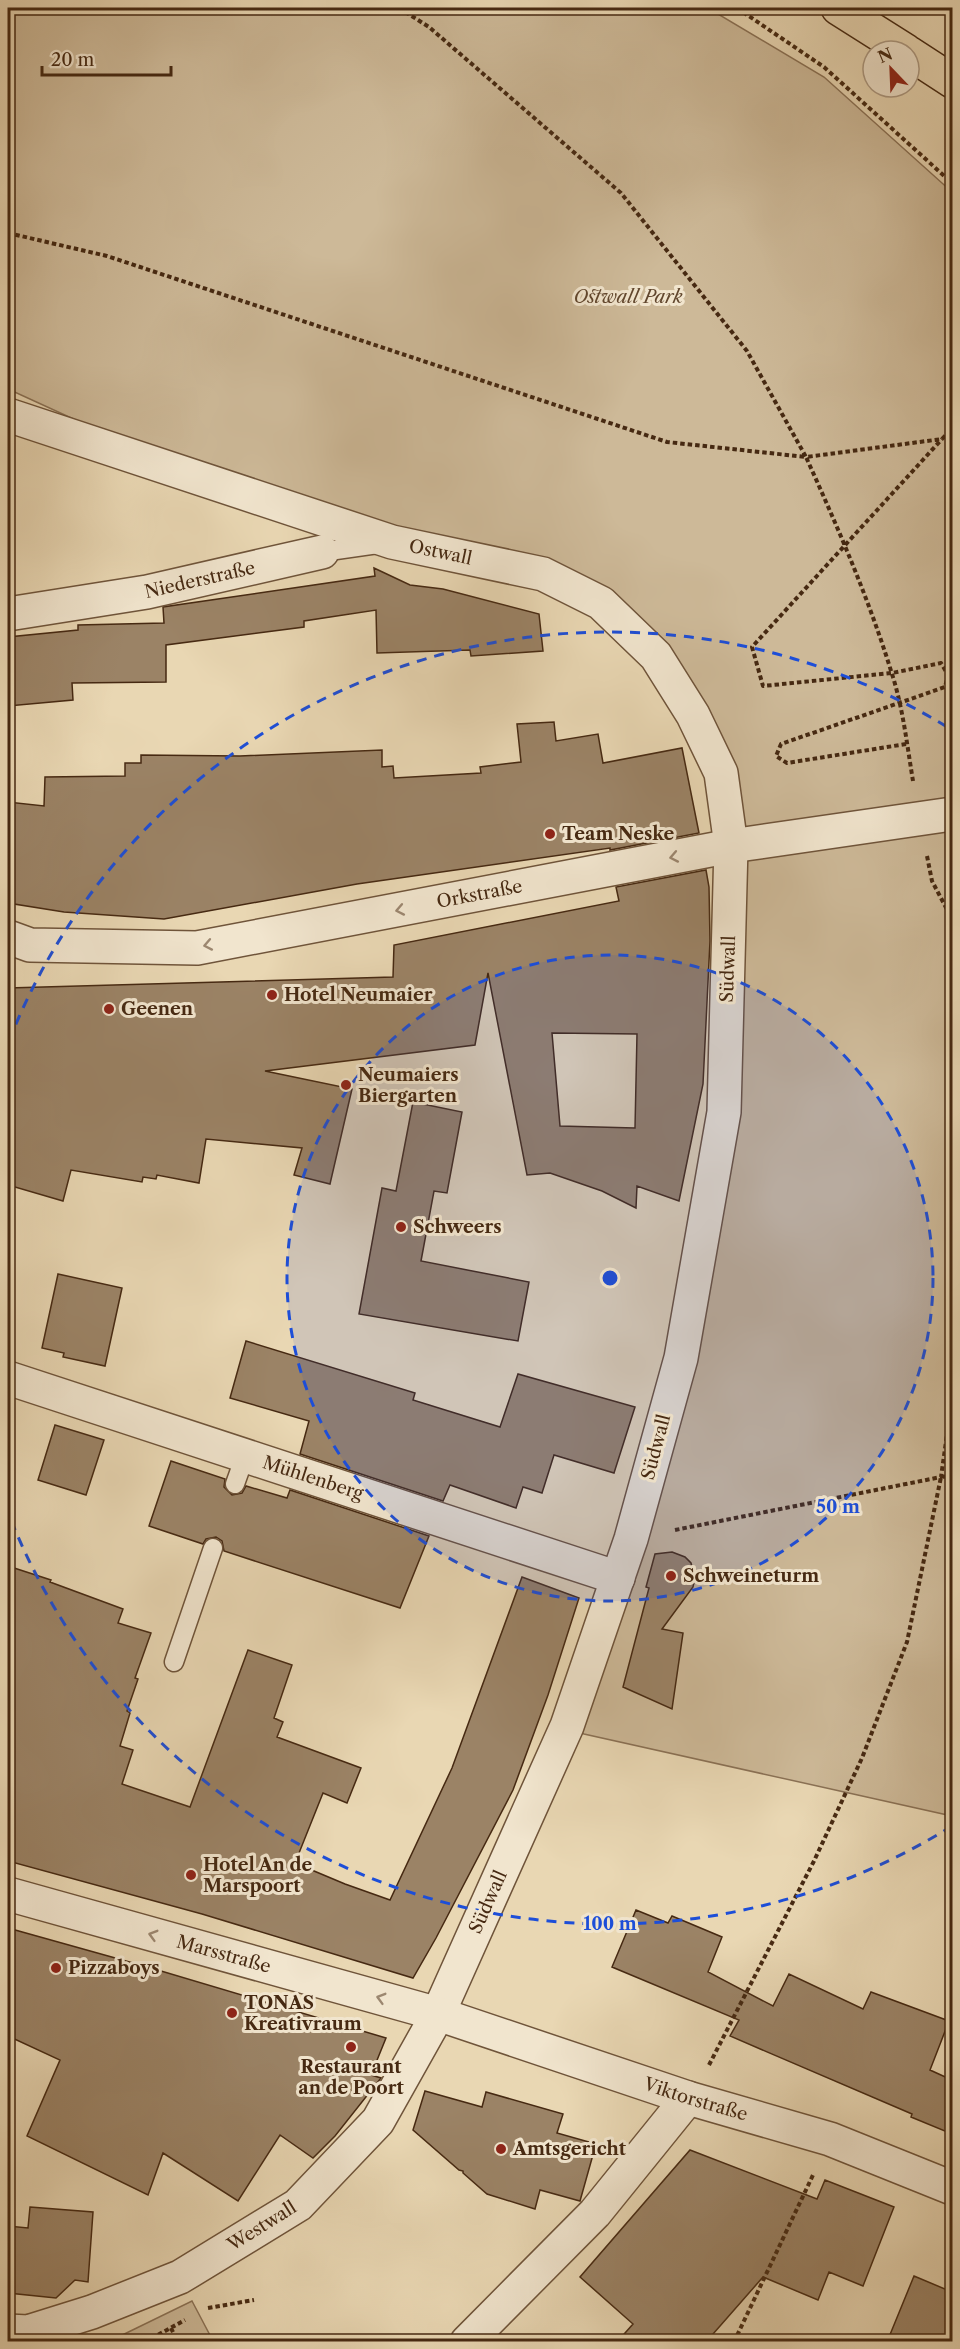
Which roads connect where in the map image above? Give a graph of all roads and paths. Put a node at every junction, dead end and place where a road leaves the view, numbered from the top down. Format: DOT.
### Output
graph roads {
  1 [pos="399,8"];
  2 [pos="736,8"];
  3 [pos="838,8"];
  4 [pos="887,39"];
  5 [pos="921,61"];
  6 [pos="952,81"];
  7 [pos="952,183"];
  8 [pos="8,233"];
  9 [pos="8,415"];
  10 [pos="952,429"];
  11 [pos="942,439"];
  12 [pos="807,457"];
  13 [pos="392,542"];
  14 [pos="846,546"];
  15 [pos="322,552"];
  16 [pos="8,614"];
  17 [pos="892,674"];
  18 [pos="899,702"];
  19 [pos="906,744"];
  20 [pos="952,814"];
  21 [pos="919,820"];
  22 [pos="732,846"];
  23 [pos="952,919"];
  24 [pos="8,937"];
  25 [pos="8,1378"];
  26 [pos="952,1399"];
  27 [pos="952,1476"];
  28 [pos="941,1477"];
  29 [pos="631,1539"];
  30 [pos="213,1548"];
  31 [pos="618,1578"];
  32 [pos="174,1662"];
  33 [pos="8,1894"];
  34 [pos="438,2014"];
  35 [pos="687,2098"];
  36 [pos="831,2139"];
  37 [pos="952,2188"];
  38 [pos="254,2300"];
  39 [pos="204,2309"];
  40 [pos="188,2319"];
  41 [pos="171,2328"];
  42 [pos="8,2331"];
  43 [pos="145,2342"];
  44 [pos="178,2342"];
  45 [pos="467,2342"];
  46 [pos="734,2342"];
  1 -- 12 [label="path"];
  2 -- 7 [label="path"];
  3 -- 4 [label="main road"];
  5 -- 6 [label="main road"];
  8 -- 12 [label="path"];
  9 -- 13 [label="street, Ostwall"];
  10 -- 11 [label="path"];
  11 -- 12 [label="path"];
  11 -- 14 [label="path"];
  12 -- 14 [label="path"];
  13 -- 15 [label="lane, Niederstraße"];
  13 -- 22 [label="street, Ostwall"];
  14 -- 17 [label="path"];
  14 -- 17 [label="path"];
  15 -- 16 [label="street, Niederstraße"];
  17 -- 18 [label="path"];
  17 -- 18 [label="path"];
  18 -- 19 [label="path"];
  18 -- 19 [label="path"];
  19 -- 21 [label="path"];
  20 -- 21 [label="street, Orkstraße"];
  21 -- 22 [label="street, Orkstraße"];
  21 -- 23 [label="path"];
  22 -- 24 [label="street, Orkstraße, one-way"];
  22 -- 29 [label="street, Südwall"];
  25 -- 31 [label="street, Mühlenberg"];
  26 -- 28 [label="path"];
  27 -- 28 [label="path"];
  28 -- 29 [label="path"];
  28 -- 35 [label="path"];
  29 -- 31 [label="street, Südwall"];
  30 -- 32 [label="lane"];
  31 -- 34 [label="street, Südwall"];
  34 -- 33 [label="street, Marsstraße, one-way"];
  34 -- 35 [label="street, Viktorstraße"];
  34 -- 42 [label="street, Westwall"];
  35 -- 36 [label="street, Viktorstraße"];
  35 -- 45 [label="street"];
  36 -- 37 [label="street, Viktorstraße"];
  36 -- 46 [label="path"];
  38 -- 39 [label="path"];
  40 -- 41 [label="path"];
  41 -- 43 [label="path"];
  41 -- 44 [label="path"];
}
